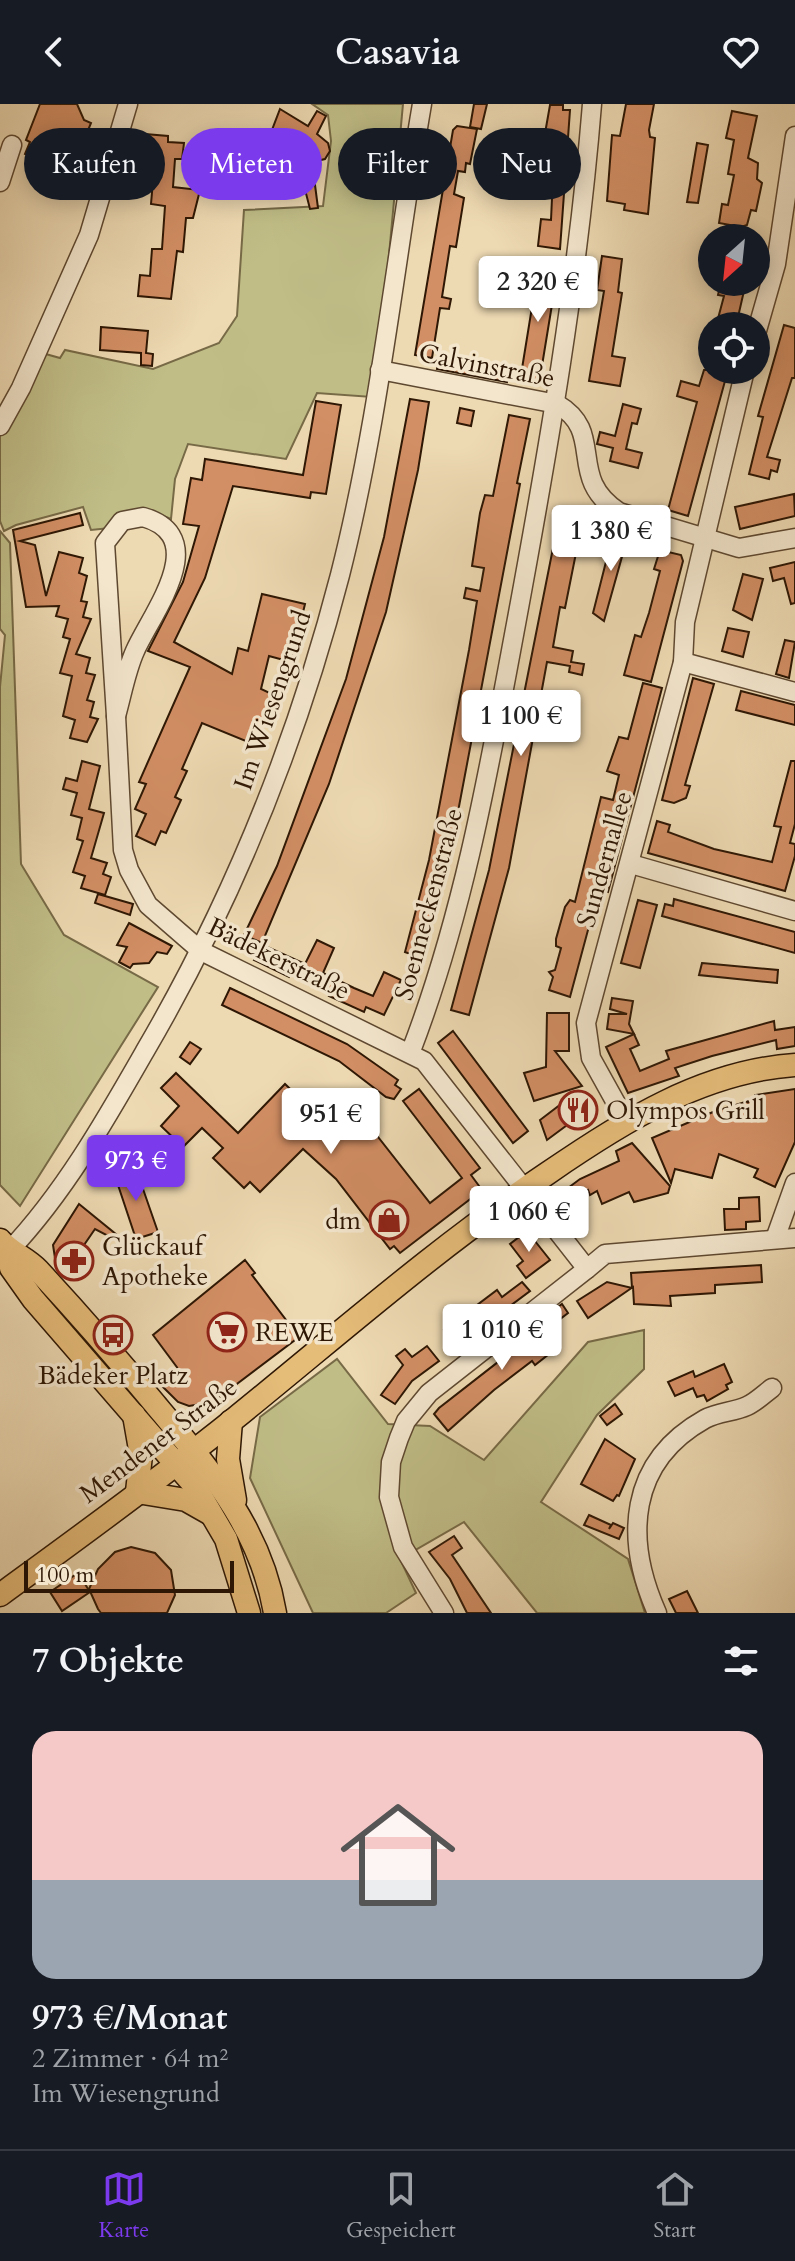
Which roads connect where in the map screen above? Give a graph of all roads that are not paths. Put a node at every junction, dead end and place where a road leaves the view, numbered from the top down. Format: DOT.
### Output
graph roads {
  1 [pos="128,104"];
  2 [pos="422,104"];
  3 [pos="592,104"];
  4 [pos="795,136"];
  5 [pos="12,145"];
  6 [pos="0,182"];
  7 [pos="776,264"];
  8 [pos="795,268"];
  9 [pos="762,312"];
  10 [pos="380,370"];
  11 [pos="742,384"];
  12 [pos="557,404"];
  13 [pos="0,426"];
  14 [pos="704,538"];
  15 [pos="795,538"];
  16 [pos="683,662"];
  17 [pos="795,692"];
  18 [pos="116,716"];
  19 [pos="631,864"];
  20 [pos="794,905"];
  21 [pos="201,951"];
  22 [pos="411,1051"];
  23 [pos="795,1065"];
  24 [pos="626,1121"];
  25 [pos="795,1183"];
  26 [pos="523,1190"];
  27 [pos="795,1238"];
  28 [pos="775,1239"];
  29 [pos="4,1245"];
  30 [pos="587,1269"];
  31 [pos="772,1388"];
  32 [pos="133,1410"];
  33 [pos="231,1421"];
  34 [pos="185,1456"];
  35 [pos="137,1492"];
  36 [pos="236,1506"];
  37 [pos="213,1516"];
  38 [pos="0,1595"];
  39 [pos="249,1613"];
  40 [pos="275,1613"];
  41 [pos="444,1613"];
  42 [pos="657,1613"];
  1 -- 13 [label="street"];
  2 -- 10 [label="street, Im Wiesengrund"];
  3 -- 12 [label="street, Soenneckenstraße"];
  4 -- 7 [label="street"];
  5 -- 6 [label="street"];
  7 -- 8 [label="street"];
  7 -- 9 [label="street"];
  10 -- 12 [label="street, Calvinstraße"];
  10 -- 21 [label="street, Im Wiesengrund"];
  11 -- 14 [label="street, Sundernallee"];
  12 -- 14 [label="street, Calvinstraße"];
  12 -- 22 [label="street, Soenneckenstraße"];
  14 -- 15 [label="street, Calvinstraße"];
  14 -- 16 [label="street, Sundernallee"];
  16 -- 17 [label="street"];
  16 -- 19 [label="street, Sundernallee"];
  18 -- 18 [label="street, Bädekerstraße"];
  18 -- 21 [label="street, Bädekerstraße"];
  19 -- 20 [label="street"];
  19 -- 24 [label="street, Sundernallee"];
  21 -- 22 [label="street, Bädekerstraße"];
  21 -- 29 [label="street, Im Wiesengrund"];
  22 -- 26 [label="street, Bädekerstraße"];
  23 -- 24 [label="main road, Mendener Straße"];
  24 -- 26 [label="main road, Mendener Straße"];
  25 -- 28 [label="street"];
  26 -- 30 [label="street, Bädekerstraße"];
  26 -- 33 [label="main road, Mendener Straße"];
  27 -- 28 [label="street"];
  28 -- 30 [label="street"];
  29 -- 32 [label="main road"];
  29 -- 34 [label="main road"];
  30 -- 41 [label="street"];
  31 -- 42 [label="street"];
  32 -- 34 [label="main road"];
  32 -- 35 [label="main road"];
  33 -- 34 [label="main road, Mendener Straße"];
  33 -- 36 [label="main road"];
  34 -- 35 [label="main road, Mendener Straße"];
  34 -- 36 [label="main road"];
  34 -- 37 [label="main road"];
  35 -- 37 [label="main road"];
  35 -- 38 [label="main road, Mendener Straße"];
  36 -- 40 [label="main road"];
  37 -- 39 [label="main road"];
}
